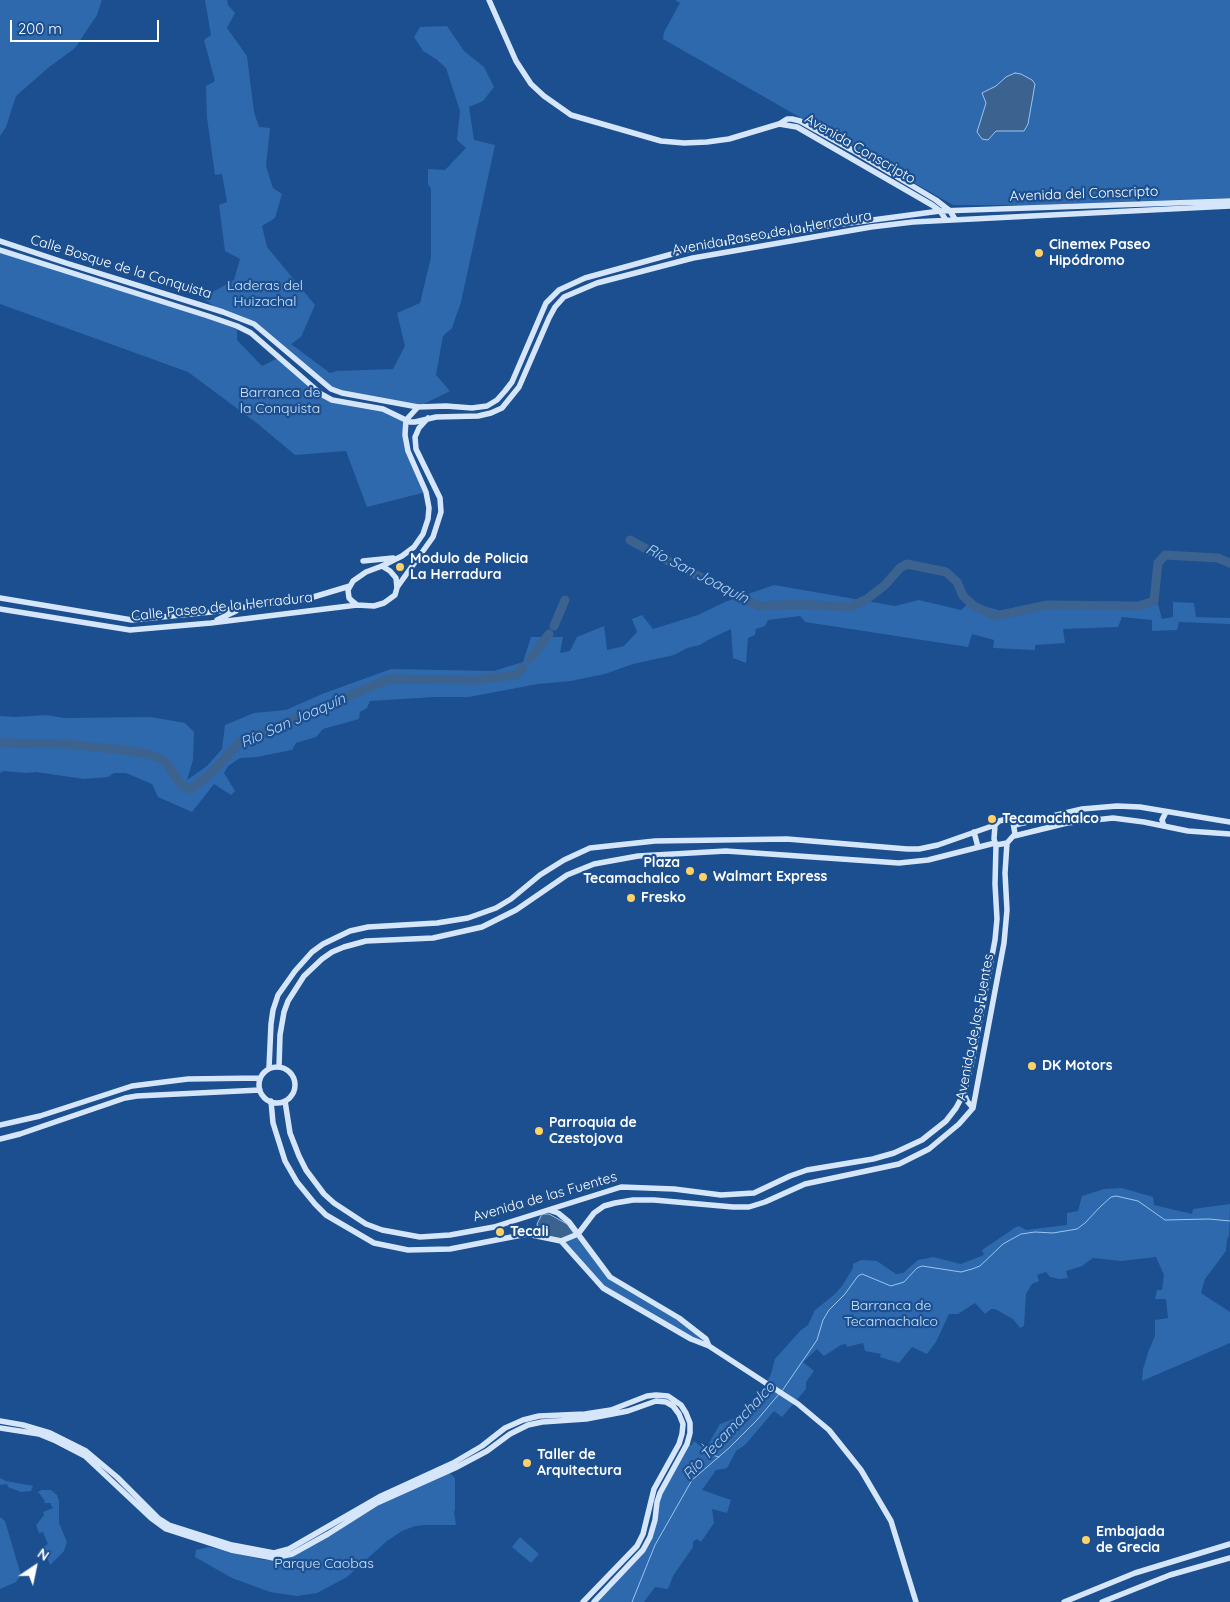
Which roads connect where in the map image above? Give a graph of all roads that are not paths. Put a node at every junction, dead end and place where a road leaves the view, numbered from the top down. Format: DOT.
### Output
graph roads {
  1 [pos="489,0"];
  2 [pos="779,124"];
  3 [pos="1230,201"];
  4 [pos="1230,206"];
  5 [pos="940,211"];
  6 [pos="950,211"];
  7 [pos="955,219"];
  8 [pos="946,220"];
  9 [pos="0,241"];
  10 [pos="0,250"];
  11 [pos="636,264"];
  12 [pos="639,273"];
  13 [pos="400,403"];
  14 [pos="418,407"];
  15 [pos="395,414"];
  16 [pos="428,418"];
  17 [pos="406,420"];
  18 [pos="406,553"];
  19 [pos="398,558"];
  20 [pos="363,561"];
  21 [pos="415,562"];
  22 [pos="382,566"];
  23 [pos="350,586"];
  24 [pos="397,588"];
  25 [pos="0,598"];
  26 [pos="358,605"];
  27 [pos="242,608"];
  28 [pos="0,610"];
  29 [pos="211,623"];
  30 [pos="1155,810"];
  31 [pos="1166,812"];
  32 [pos="1230,822"];
  33 [pos="1155,824"];
  34 [pos="995,825"];
  35 [pos="1015,825"];
  36 [pos="1164,826"];
  37 [pos="974,832"];
  38 [pos="1230,834"];
  39 [pos="1014,836"];
  40 [pos="718,840"];
  41 [pos="727,840"];
  42 [pos="1007,843"];
  43 [pos="996,844"];
  44 [pos="978,847"];
  45 [pos="718,851"];
  46 [pos="726,851"];
  47 [pos="468,918"];
  48 [pos="452,922"];
  49 [pos="475,929"];
  50 [pos="454,935"];
  51 [pos="279,1067"];
  52 [pos="269,1068"];
  53 [pos="260,1078"];
  54 [pos="260,1090"];
  55 [pos="964,1093"];
  56 [pos="271,1101"];
  57 [pos="285,1101"];
  58 [pos="973,1108"];
  59 [pos="0,1125"];
  60 [pos="0,1139"];
  61 [pos="548,1210"];
  62 [pos="578,1234"];
  63 [pos="560,1241"];
  64 [pos="711,1348"];
  65 [pos="647,1396"];
  66 [pos="649,1403"];
  67 [pos="0,1421"];
  68 [pos="0,1428"];
  69 [pos="647,1518"];
  70 [pos="655,1520"];
  71 [pos="342,1522"];
  72 [pos="1230,1544"];
  73 [pos="1230,1558"];
  74 [pos="583,1602"];
  75 [pos="594,1602"];
  76 [pos="916,1602"];
  77 [pos="1064,1602"];
  78 [pos="1102,1602"];
  1 -- 2 [label="main road"];
  2 -- 5 [label="main road, Avenida Conscripto"];
  2 -- 6 [label="main road, Avenida Conscripto"];
  3 -- 6 [label="main road, Avenida del Conscripto"];
  4 -- 7 [label="main road, Avenida del Conscripto"];
  5 -- 6 [label="main road, Avenida del Conscripto"];
  5 -- 8 [label="main road, Avenida Conscripto"];
  5 -- 11 [label="main road, Avenida Paseo de la Herradura"];
  6 -- 7 [label="main road, Avenida Conscripto"];
  7 -- 8 [label="main road, Avenida del Conscripto"];
  8 -- 12 [label="main road, Avenida Paseo de la Herradura"];
  9 -- 13 [label="main road, Calle Bosque de la Conquista"];
  10 -- 15 [label="main road, Calle Bosque de la Conquista"];
  11 -- 12 [label="main road"];
  11 -- 14 [label="main road, Avenida Paseo de la Herradura"];
  12 -- 16 [label="main road, Avenida Paseo de la Herradura"];
  13 -- 14 [label="main road, Calle Bosque de la Conquista"];
  13 -- 15 [label="main road"];
  14 -- 17 [label="main road"];
  15 -- 17 [label="main road, Calle Bosque de la Conquista"];
  16 -- 17 [label="main road, Avenida Paseo de la Herradura"];
  16 -- 21 [label="main road"];
  17 -- 18 [label="main road"];
  18 -- 19 [label="main road"];
  18 -- 21 [label="main road"];
  19 -- 20 [label="main road"];
  19 -- 22 [label="main road"];
  21 -- 24 [label="main road"];
  22 -- 23 [label="main road"];
  22 -- 24 [label="main road"];
  23 -- 26 [label="main road"];
  23 -- 27 [label="main road, Calle Paseo de la Herradura"];
  24 -- 26 [label="main road"];
  25 -- 27 [label="main road, Calle Paseo de la Herradura"];
  26 -- 29 [label="main road, Calle Paseo de la Herradura"];
  27 -- 29 [label="main road"];
  28 -- 29 [label="main road, Calle Paseo de la Herradura"];
  30 -- 31 [label="main road"];
  30 -- 33 [label="main road"];
  30 -- 35 [label="main road"];
  31 -- 32 [label="main road"];
  31 -- 36 [label="main road"];
  33 -- 36 [label="main road"];
  33 -- 39 [label="main road"];
  34 -- 35 [label="main road"];
  34 -- 37 [label="main road"];
  34 -- 43 [label="main road"];
  35 -- 39 [label="main road"];
  36 -- 38 [label="main road"];
  37 -- 41 [label="main road"];
  37 -- 44 [label="main road"];
  39 -- 42 [label="main road"];
  40 -- 41 [label="main road"];
  40 -- 45 [label="main road"];
  40 -- 47 [label="main road"];
  41 -- 46 [label="main road"];
  42 -- 43 [label="main road"];
  42 -- 58 [label="main road, Avenida de las Fuentes"];
  43 -- 44 [label="main road"];
  43 -- 55 [label="main road, Avenida de las Fuentes"];
  44 -- 46 [label="main road"];
  45 -- 46 [label="main road"];
  45 -- 49 [label="main road"];
  47 -- 48 [label="main road"];
  47 -- 49 [label="main road"];
  48 -- 50 [label="main road"];
  48 -- 52 [label="main road"];
  49 -- 50 [label="main road"];
  50 -- 51 [label="main road"];
  51 -- 52 [label="main road"];
  51 -- 57 [label="main road"];
  52 -- 53 [label="main road"];
  53 -- 54 [label="main road"];
  53 -- 59 [label="main road"];
  54 -- 56 [label="main road"];
  54 -- 60 [label="main road"];
  55 -- 58 [label="main road"];
  55 -- 61 [label="main road, Avenida de las Fuentes"];
  56 -- 57 [label="main road"];
  56 -- 63 [label="main road, Avenida de las Fuentes"];
  57 -- 61 [label="main road, Avenida de las Fuentes"];
  58 -- 62 [label="main road, Avenida de las Fuentes"];
  61 -- 62 [label="main road"];
  62 -- 63 [label="main road"];
  62 -- 64 [label="main road"];
  63 -- 64 [label="main road"];
  64 -- 76 [label="main road"];
  65 -- 66 [label="main road"];
  65 -- 70 [label="main road"];
  65 -- 71 [label="main road"];
  66 -- 69 [label="main road"];
  66 -- 71 [label="main road"];
  67 -- 71 [label="main road"];
  68 -- 71 [label="main road"];
  69 -- 70 [label="main road"];
  69 -- 74 [label="main road"];
  70 -- 75 [label="main road"];
  72 -- 77 [label="main road"];
  73 -- 78 [label="main road"];
}
